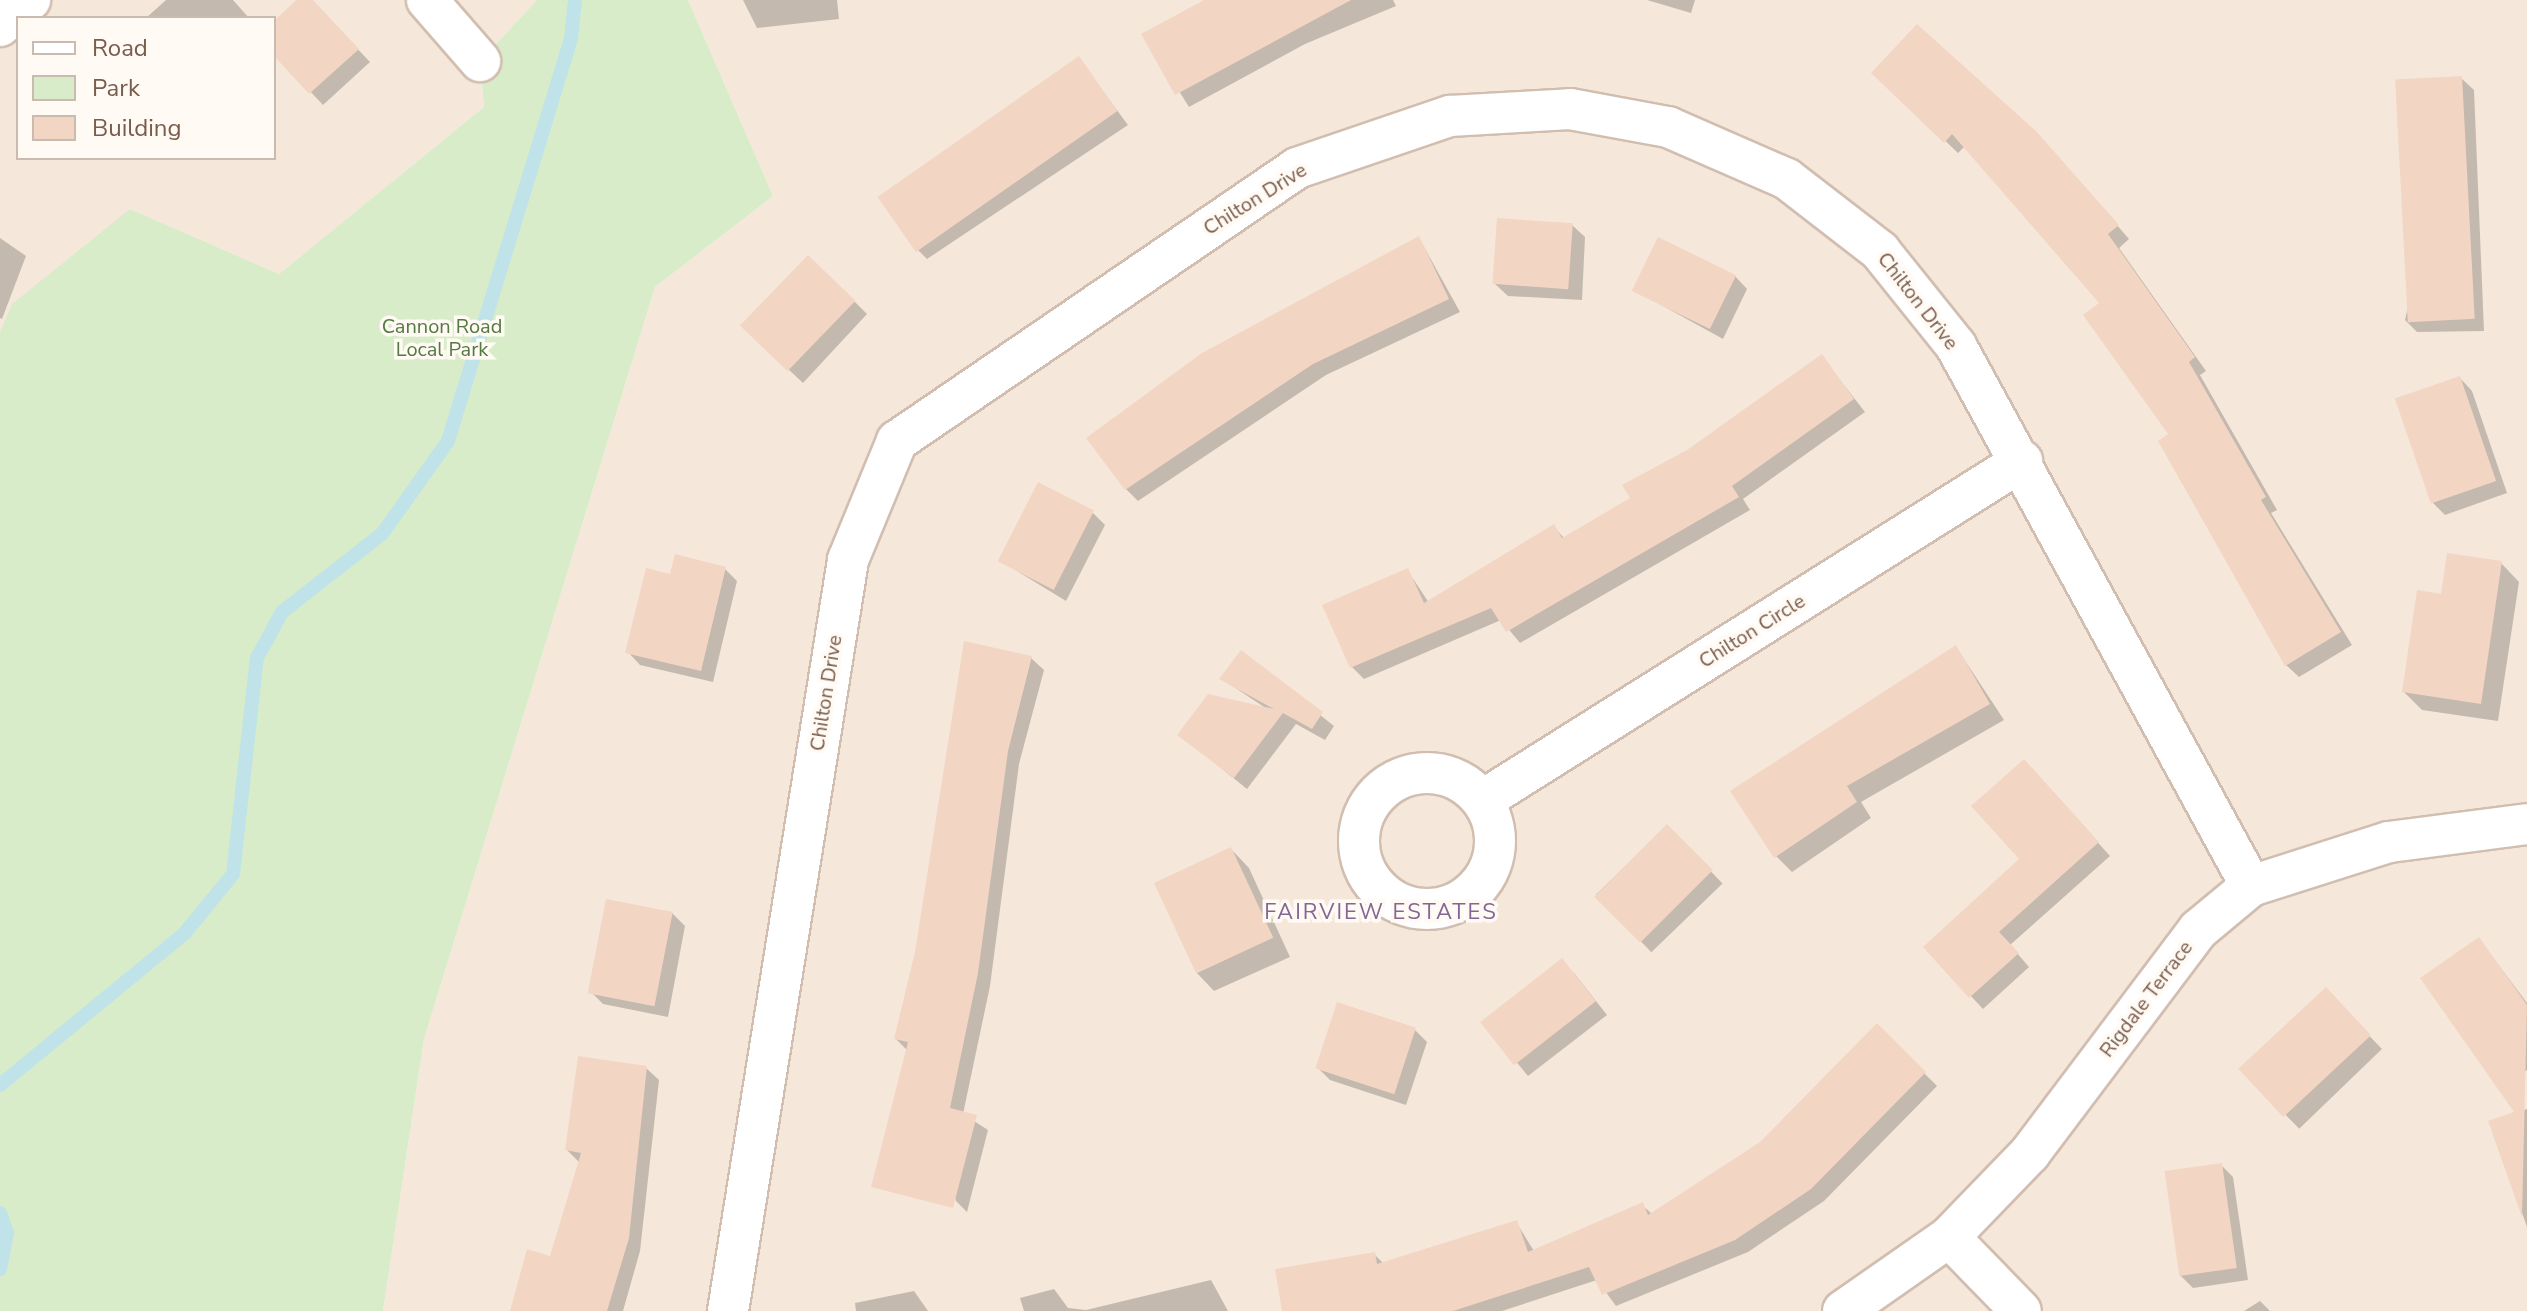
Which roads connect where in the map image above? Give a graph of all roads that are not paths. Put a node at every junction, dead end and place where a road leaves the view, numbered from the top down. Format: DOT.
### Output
graph roads {
  1 [pos="30,0"];
  2 [pos="427,0"];
  3 [pos="0,26"];
  4 [pos="480,61"];
  5 [pos="2022,461"];
  6 [pos="1483,800"];
  7 [pos="2527,824"];
  8 [pos="2251,886"];
  9 [pos="1949,1237"];
  10 [pos="728,1311"];
  11 [pos="1843,1311"];
  12 [pos="2021,1311"];
  1 -- 3 [label="street"];
  2 -- 4 [label="street"];
  5 -- 6 [label="street, Chilton Circle"];
  5 -- 8 [label="street, Chilton Drive"];
  5 -- 10 [label="street, Chilton Drive"];
  7 -- 8 [label="street, Rigdale Terrace"];
  8 -- 9 [label="street, Rigdale Terrace"];
  9 -- 11 [label="street, Rigdale Terrace"];
  9 -- 12 [label="street"];
}
